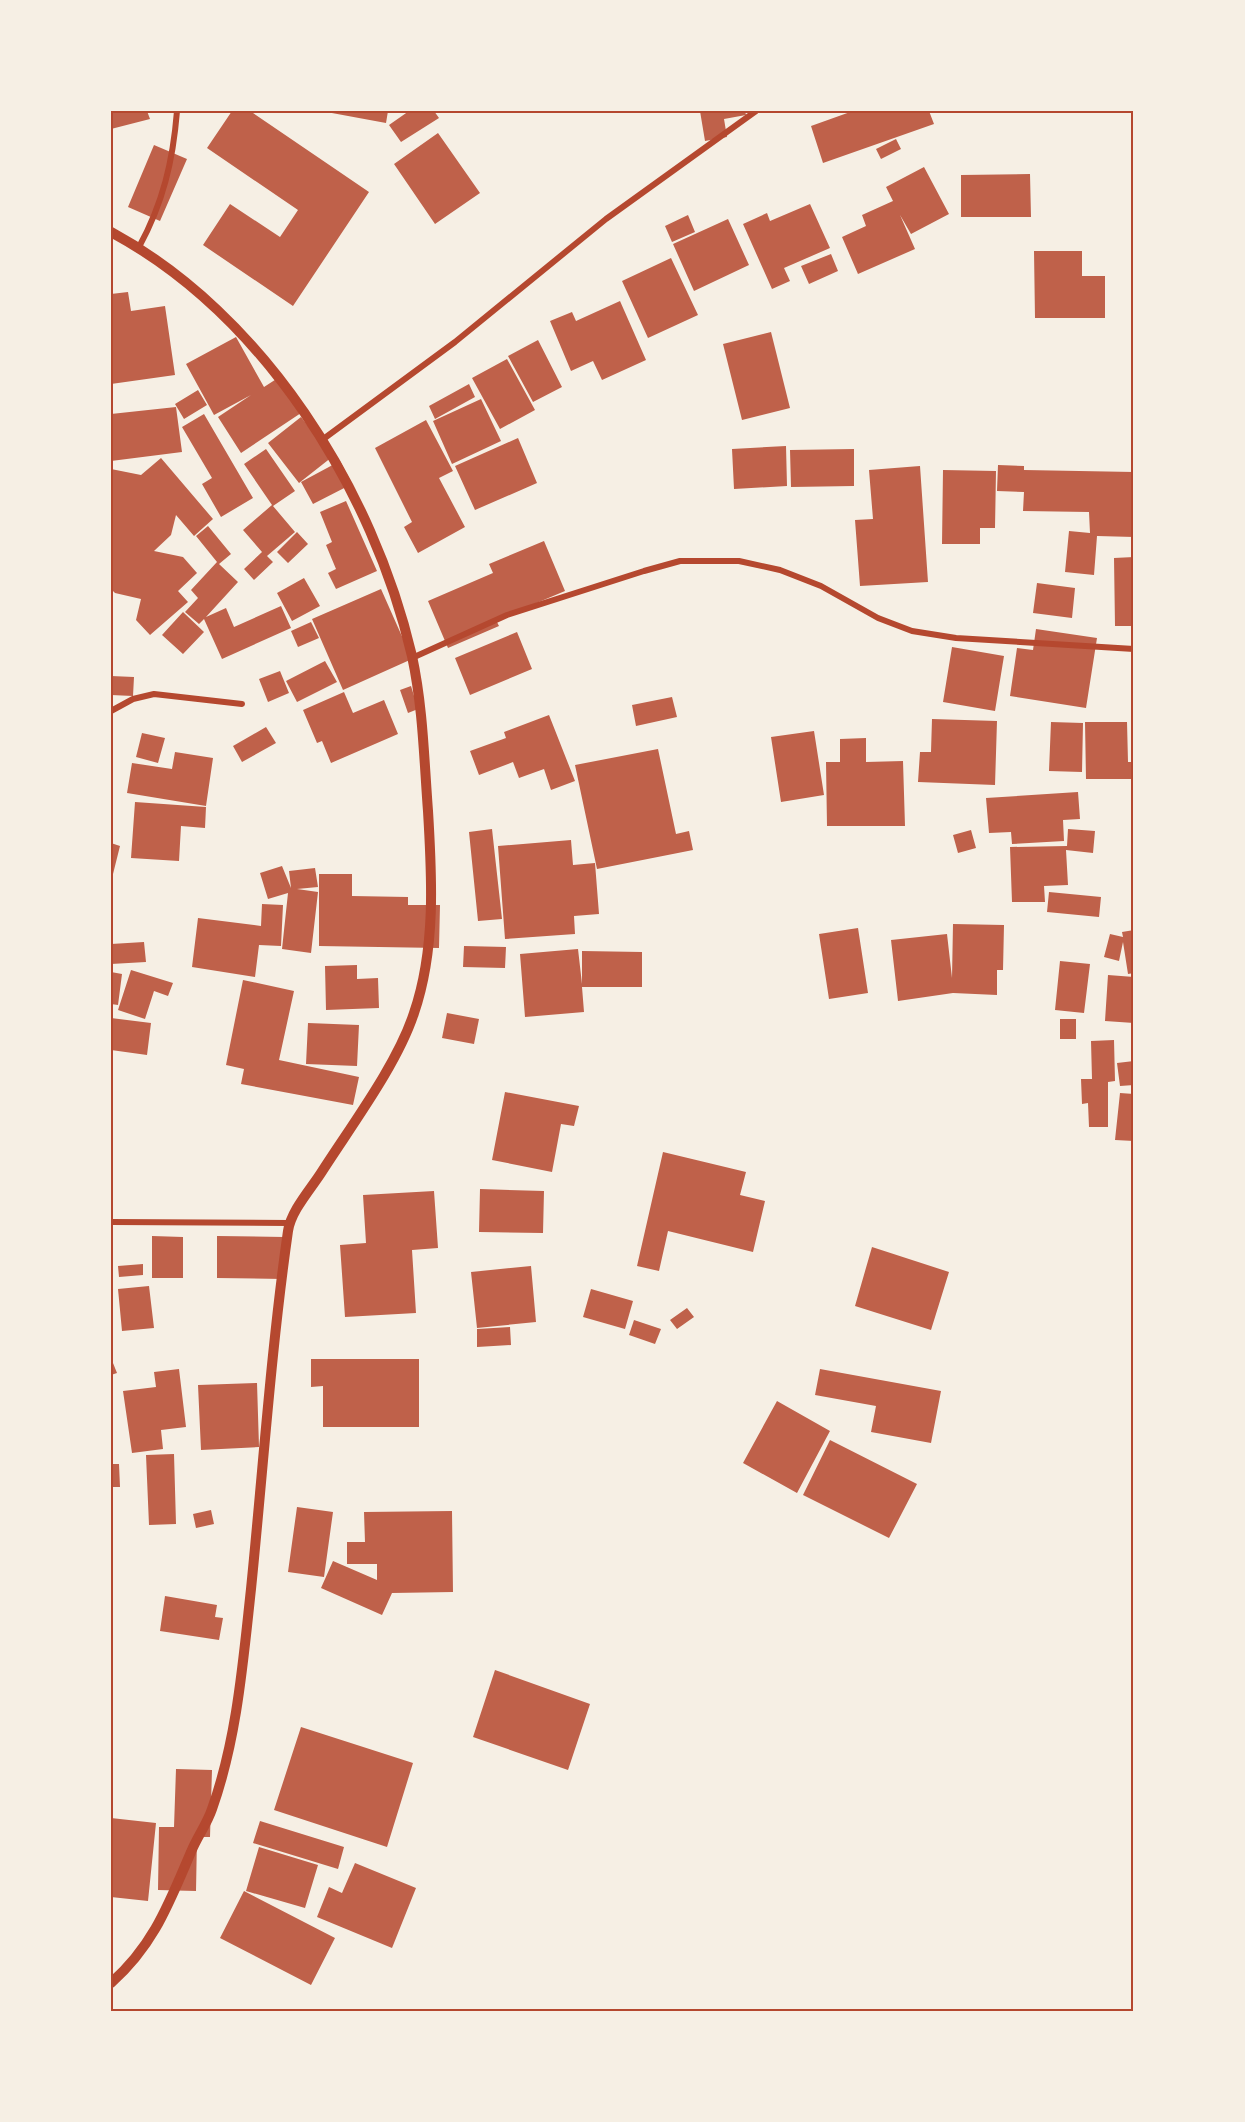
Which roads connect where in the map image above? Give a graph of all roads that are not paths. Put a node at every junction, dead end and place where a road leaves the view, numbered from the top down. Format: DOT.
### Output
graph roads {
  1 [pos="177,111"];
  2 [pos="756,111"];
  3 [pos="111,232"];
  4 [pos="139,247"];
  5 [pos="322,440"];
  6 [pos="1134,649"];
  7 [pos="412,658"];
  8 [pos="242,704"];
  9 [pos="111,711"];
  10 [pos="111,1222"];
  11 [pos="289,1223"];
  12 [pos="111,1983"];
  1 -- 4 [label="street"];
  2 -- 5 [label="street"];
  3 -- 4 [label="street"];
  4 -- 5 [label="street"];
  5 -- 7 [label="street"];
  6 -- 7 [label="street"];
  7 -- 11 [label="street"];
  8 -- 9 [label="street"];
  10 -- 11 [label="street"];
  11 -- 12 [label="street"];
}
